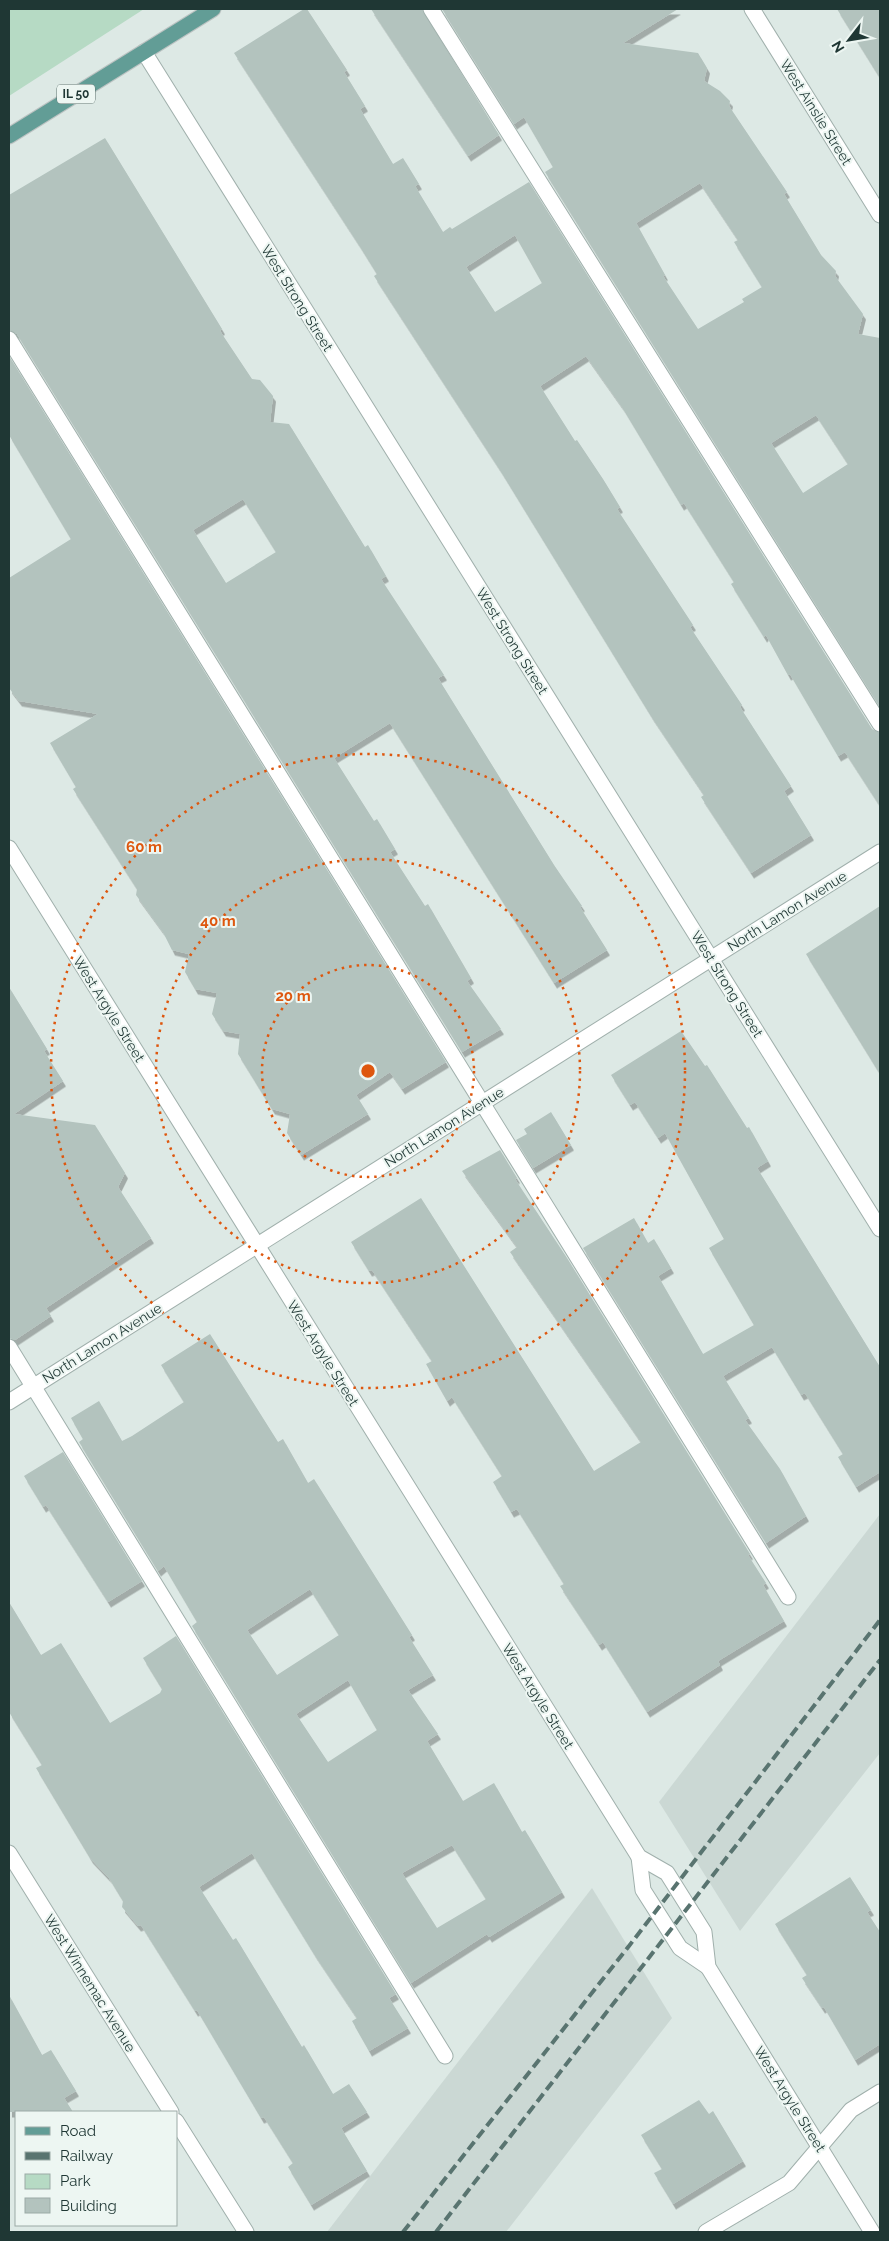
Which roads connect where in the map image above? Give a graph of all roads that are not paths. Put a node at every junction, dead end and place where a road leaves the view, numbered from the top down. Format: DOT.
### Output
graph roads {
  1 [pos="214,9"];
  2 [pos="431,9"];
  3 [pos="752,9"];
  4 [pos="144,52"];
  5 [pos="9,136"];
  6 [pos="880,215"];
  7 [pos="9,339"];
  8 [pos="880,724"];
  9 [pos="9,848"];
  10 [pos="880,852"];
  11 [pos="711,959"];
  12 [pos="482,1104"];
  13 [pos="880,1230"];
  14 [pos="256,1246"];
  15 [pos="9,1347"];
  16 [pos="34,1386"];
  17 [pos="9,1402"];
  18 [pos="788,1597"];
  19 [pos="9,1853"];
  20 [pos="639,1856"];
  21 [pos="708,1966"];
  22 [pos="445,2056"];
  23 [pos="880,2092"];
  24 [pos="170,2111"];
  25 [pos="178,2124"];
  26 [pos="819,2146"];
  27 [pos="246,2232"];
  28 [pos="706,2232"];
  29 [pos="872,2232"];
  1 -- 4 [label="main road, IL 50"];
  2 -- 8 [label="street"];
  3 -- 6 [label="street, West Ainslie Street"];
  4 -- 5 [label="main road, IL 50"];
  4 -- 11 [label="street, West Strong Street"];
  7 -- 12 [label="street"];
  9 -- 14 [label="street, West Argyle Street"];
  10 -- 11 [label="street, North Lamon Avenue"];
  11 -- 12 [label="street, North Lamon Avenue"];
  11 -- 13 [label="street, West Strong Street"];
  12 -- 14 [label="street, North Lamon Avenue"];
  12 -- 18 [label="street"];
  14 -- 16 [label="street, North Lamon Avenue"];
  14 -- 20 [label="street, West Argyle Street"];
  15 -- 16 [label="street"];
  16 -- 17 [label="street, North Lamon Avenue"];
  16 -- 22 [label="street"];
  19 -- 24 [label="street, West Winnemac Avenue"];
  20 -- 21 [label="street, West Argyle Street"];
  20 -- 21 [label="street, West Argyle Street"];
  21 -- 26 [label="street, West Argyle Street"];
  23 -- 26 [label="street"];
  25 -- 27 [label="street"];
  26 -- 28 [label="street"];
  26 -- 29 [label="street, West Argyle Street"];
}
